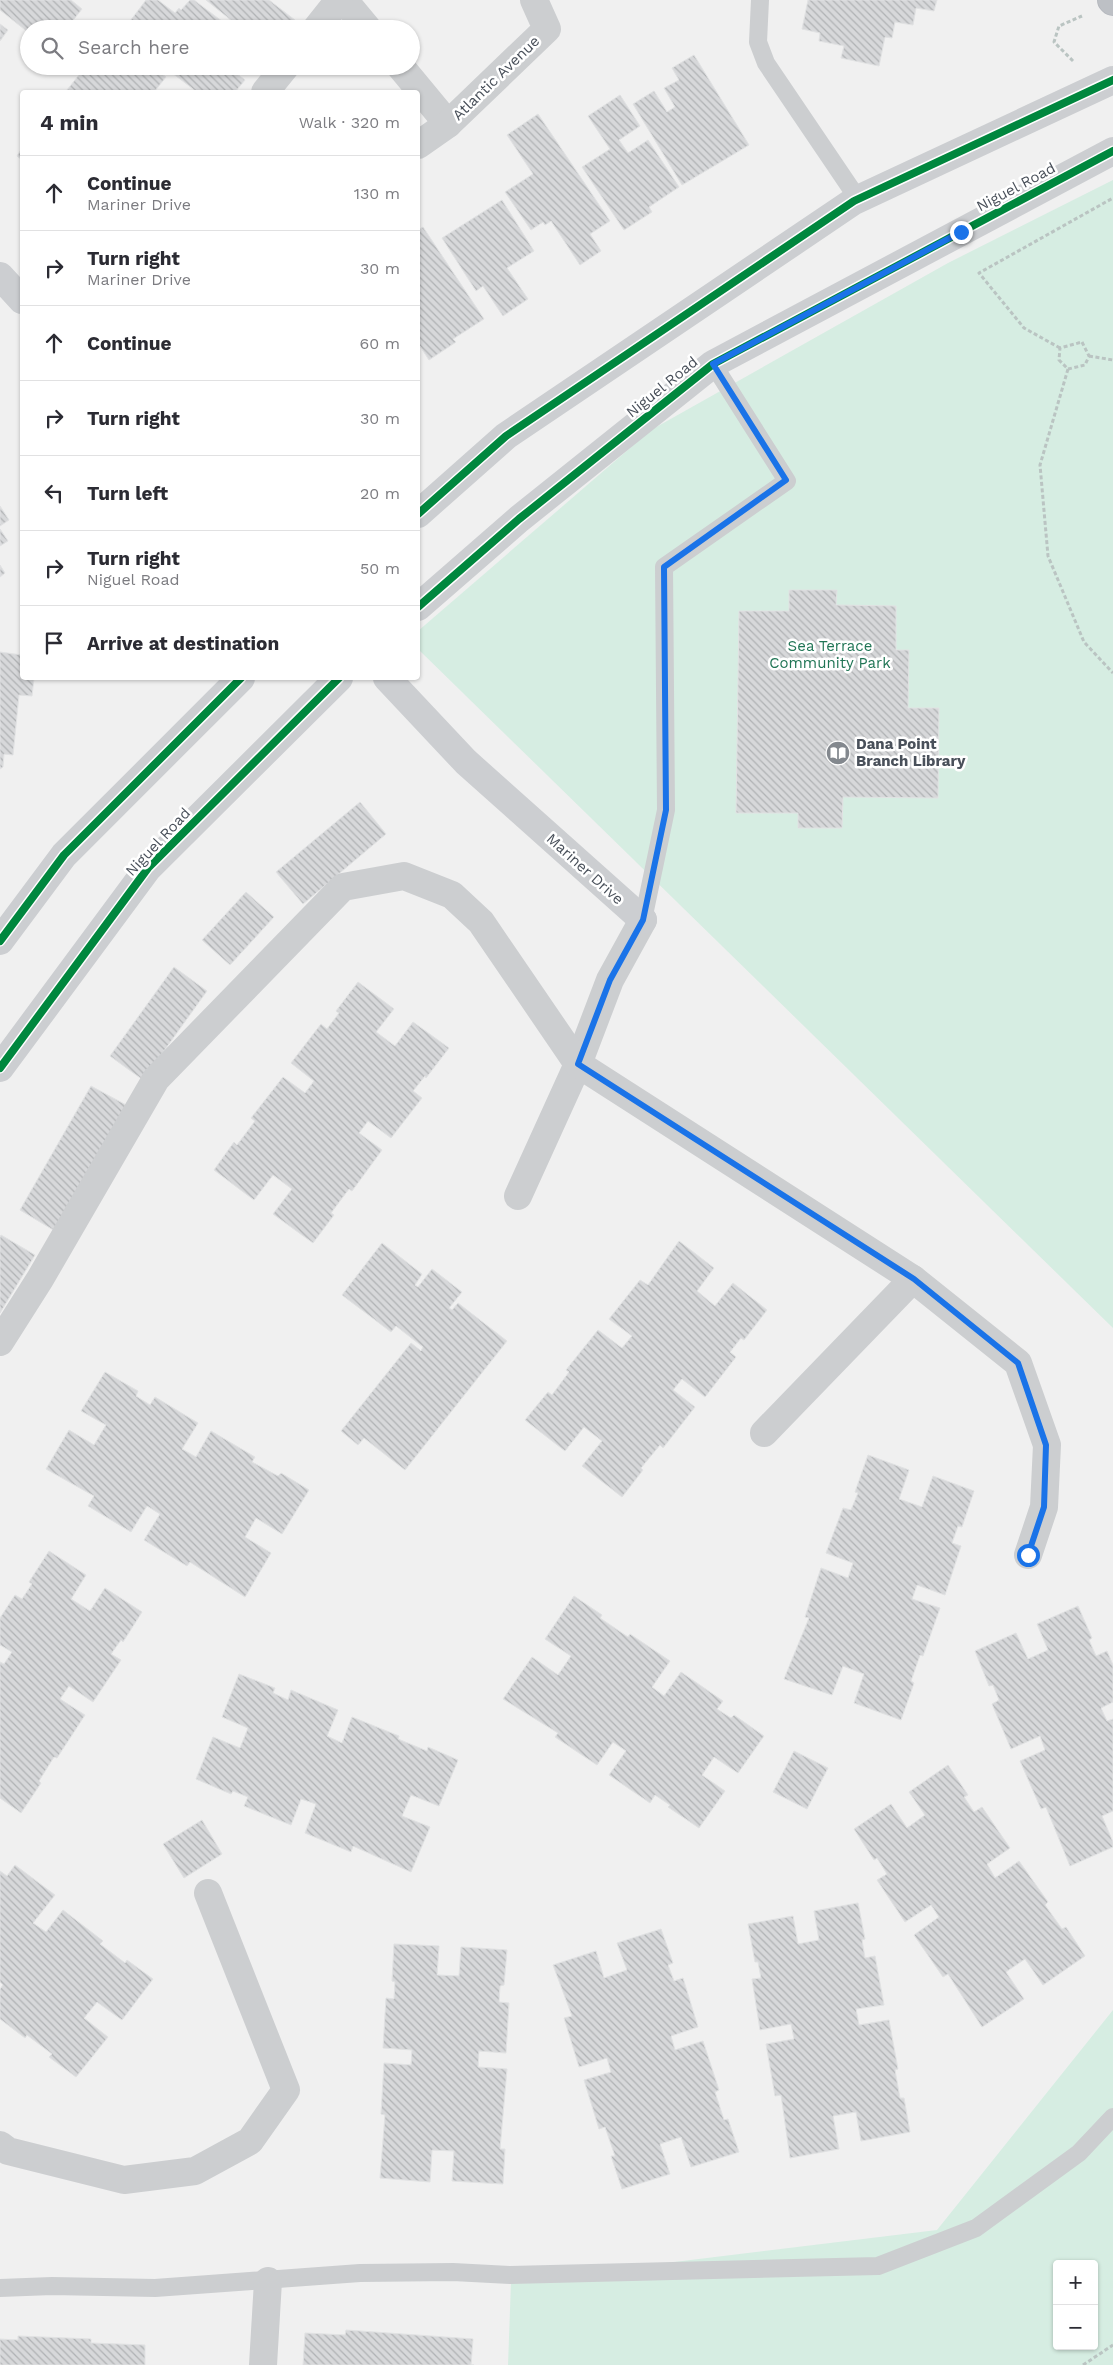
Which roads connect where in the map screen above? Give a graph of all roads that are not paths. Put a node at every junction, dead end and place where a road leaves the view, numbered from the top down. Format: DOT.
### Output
graph roads {
  1 [pos="339,0"];
  2 [pos="344,0"];
  3 [pos="534,0"];
  4 [pos="760,0"];
  5 [pos="323,20"];
  6 [pos="361,20"];
  7 [pos="279,75"];
  8 [pos="407,75"];
  9 [pos="1106,84"];
  10 [pos="267,90"];
  11 [pos="420,90"];
  12 [pos="420,90"];
  13 [pos="448,124"];
  14 [pos="420,145"];
  15 [pos="1113,151"];
  16 [pos="858,199"];
  17 [pos="0,276"];
  18 [pos="20,298"];
  19 [pos="713,364"];
  20 [pos="420,512"];
  21 [pos="420,605"];
  22 [pos="239,680"];
  23 [pos="337,680"];
  24 [pos="389,680"];
  25 [pos="643,920"];
  26 [pos="0,941"];
  27 [pos="578,1064"];
  28 [pos="0,1068"];
  29 [pos="518,1196"];
  30 [pos="914,1279"];
  31 [pos="0,1342"];
  32 [pos="764,1433"];
  33 [pos="1028,1555"];
  34 [pos="208,1893"];
  35 [pos="1113,2117"];
  36 [pos="0,2146"];
  37 [pos="268,2281"];
  38 [pos="0,2288"];
  39 [pos="264,2365"];
  1 -- 5 [label="street"];
  2 -- 6 [label="street"];
  3 -- 13 [label="street, Atlantic Avenue"];
  4 -- 16 [label="lane"];
  7 -- 10 [label="street"];
  8 -- 12 [label="street"];
  9 -- 16 [label="main road"];
  11 -- 13 [label="street"];
  13 -- 14 [label="street, Atlantic Avenue"];
  15 -- 19 [label="main road, Niguel Road"];
  16 -- 20 [label="main road"];
  17 -- 18 [label="main road"];
  19 -- 21 [label="main road, Niguel Road"];
  19 -- 25 [label="lane"];
  22 -- 26 [label="main road"];
  23 -- 28 [label="main road, Niguel Road"];
  24 -- 25 [label="main road, Mariner Drive"];
  25 -- 27 [label="street"];
  27 -- 29 [label="street"];
  27 -- 30 [label="street"];
  27 -- 31 [label="street"];
  30 -- 32 [label="street"];
  30 -- 33 [label="street"];
  34 -- 36 [label="street"];
  35 -- 37 [label="lane"];
  37 -- 38 [label="lane"];
  37 -- 39 [label="street"];
}
